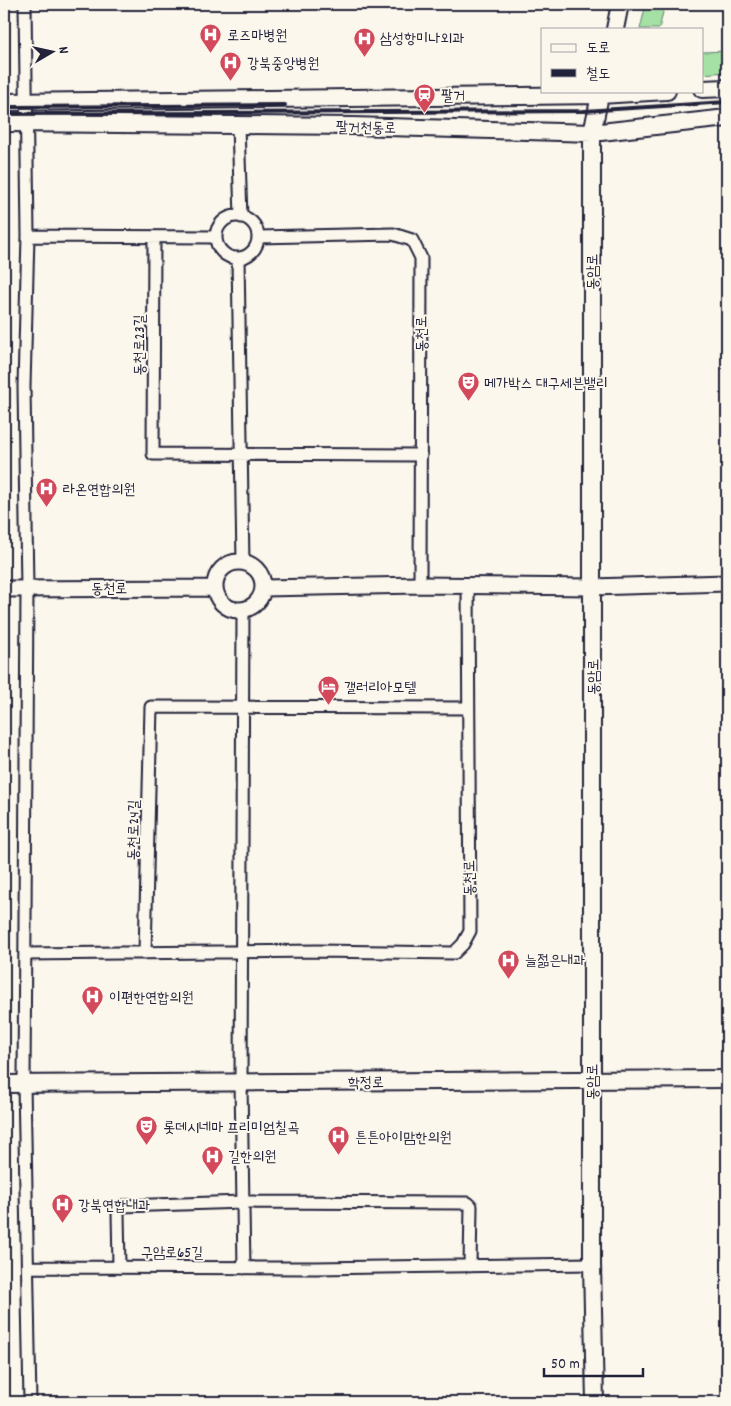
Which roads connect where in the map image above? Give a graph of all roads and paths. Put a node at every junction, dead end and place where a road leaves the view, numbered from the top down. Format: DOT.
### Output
graph roads {
  1 [pos="25,4"];
  2 [pos="620,4"];
  3 [pos="615,28"];
  4 [pos="727,88"];
  5 [pos="704,89"];
  6 [pos="634,92"];
  7 [pos="601,93"];
  8 [pos="26,100"];
  9 [pos="4,102"];
  10 [pos="727,118"];
  11 [pos="4,122"];
  12 [pos="26,123"];
  13 [pos="238,126"];
  14 [pos="592,133"];
  15 [pos="241,217"];
  16 [pos="28,236"];
  17 [pos="154,237"];
  18 [pos="216,237"];
  19 [pos="258,237"];
  20 [pos="238,258"];
  21 [pos="240,454"];
  22 [pos="421,454"];
  23 [pos="243,563"];
  24 [pos="727,583"];
  25 [pos="420,585"];
  26 [pos="468,586"];
  27 [pos="592,587"];
  28 [pos="215,588"];
  29 [pos="263,588"];
  30 [pos="4,589"];
  31 [pos="27,589"];
  32 [pos="243,610"];
  33 [pos="242,707"];
  34 [pos="468,708"];
  35 [pos="145,953"];
  36 [pos="241,953"];
  37 [pos="26,954"];
  38 [pos="592,1079"];
  39 [pos="727,1079"];
  40 [pos="241,1083"];
  41 [pos="4,1084"];
  42 [pos="24,1084"];
  43 [pos="243,1202"];
  44 [pos="592,1264"];
  45 [pos="470,1266"];
  46 [pos="29,1267"];
  47 [pos="119,1267"];
  48 [pos="244,1268"];
  49 [pos="30,1402"];
  50 [pos="595,1402"];
  1 -- 8 [label="street"];
  2 -- 3 [label="main road"];
  4 -- 5 [label="main road"];
  6 -- 7 [label="main road, 팔거천동로"];
  7 -- 8 [label="main road, 팔거천동로"];
  7 -- 14 [label="main road, 동암로"];
  8 -- 9 [label="main road, 팔거천동로"];
  8 -- 12 [label="street"];
  10 -- 14 [label="main road, 팔거천동로"];
  11 -- 12 [label="main road, 팔거천동로"];
  12 -- 13 [label="main road, 팔거천동로"];
  12 -- 16 [label="street"];
  13 -- 14 [label="main road, 팔거천동로"];
  13 -- 15 [label="street"];
  14 -- 27 [label="main road, 동암로"];
  15 -- 18 [label="street"];
  15 -- 19 [label="street"];
  16 -- 17 [label="street"];
  16 -- 31 [label="street"];
  17 -- 18 [label="street"];
  17 -- 21 [label="street, 동천로23길"];
  18 -- 20 [label="street"];
  19 -- 20 [label="street"];
  19 -- 22 [label="street, 동천로"];
  20 -- 21 [label="street"];
  21 -- 22 [label="street"];
  21 -- 23 [label="street"];
  22 -- 25 [label="street, 동천로"];
  23 -- 28 [label="street"];
  23 -- 29 [label="street"];
  24 -- 27 [label="street"];
  25 -- 26 [label="street"];
  25 -- 29 [label="street"];
  26 -- 27 [label="street"];
  26 -- 34 [label="street, 동천로"];
  27 -- 38 [label="main road, 동암로"];
  28 -- 31 [label="street, 동천로"];
  28 -- 32 [label="street"];
  29 -- 32 [label="street"];
  30 -- 31 [label="street, 동천로"];
  31 -- 37 [label="street"];
  32 -- 33 [label="street"];
  33 -- 34 [label="street"];
  33 -- 35 [label="street, 동천로24길"];
  33 -- 36 [label="street"];
  34 -- 36 [label="street, 동천로"];
  35 -- 36 [label="street"];
  35 -- 37 [label="street"];
  36 -- 40 [label="street"];
  37 -- 42 [label="street"];
  38 -- 39 [label="main road, 학정로"];
  38 -- 40 [label="main road, 학정로"];
  38 -- 44 [label="main road, 동암로"];
  40 -- 42 [label="main road, 학정로"];
  40 -- 43 [label="street"];
  41 -- 42 [label="main road, 학정로"];
  42 -- 46 [label="street"];
  43 -- 45 [label="street"];
  43 -- 47 [label="street"];
  43 -- 48 [label="street"];
  44 -- 45 [label="street"];
  44 -- 50 [label="main road, 동암로"];
  45 -- 48 [label="street, 구암로65길"];
  46 -- 47 [label="street, 구암로65길"];
  46 -- 49 [label="street"];
  47 -- 48 [label="street, 구암로65길"];
}
